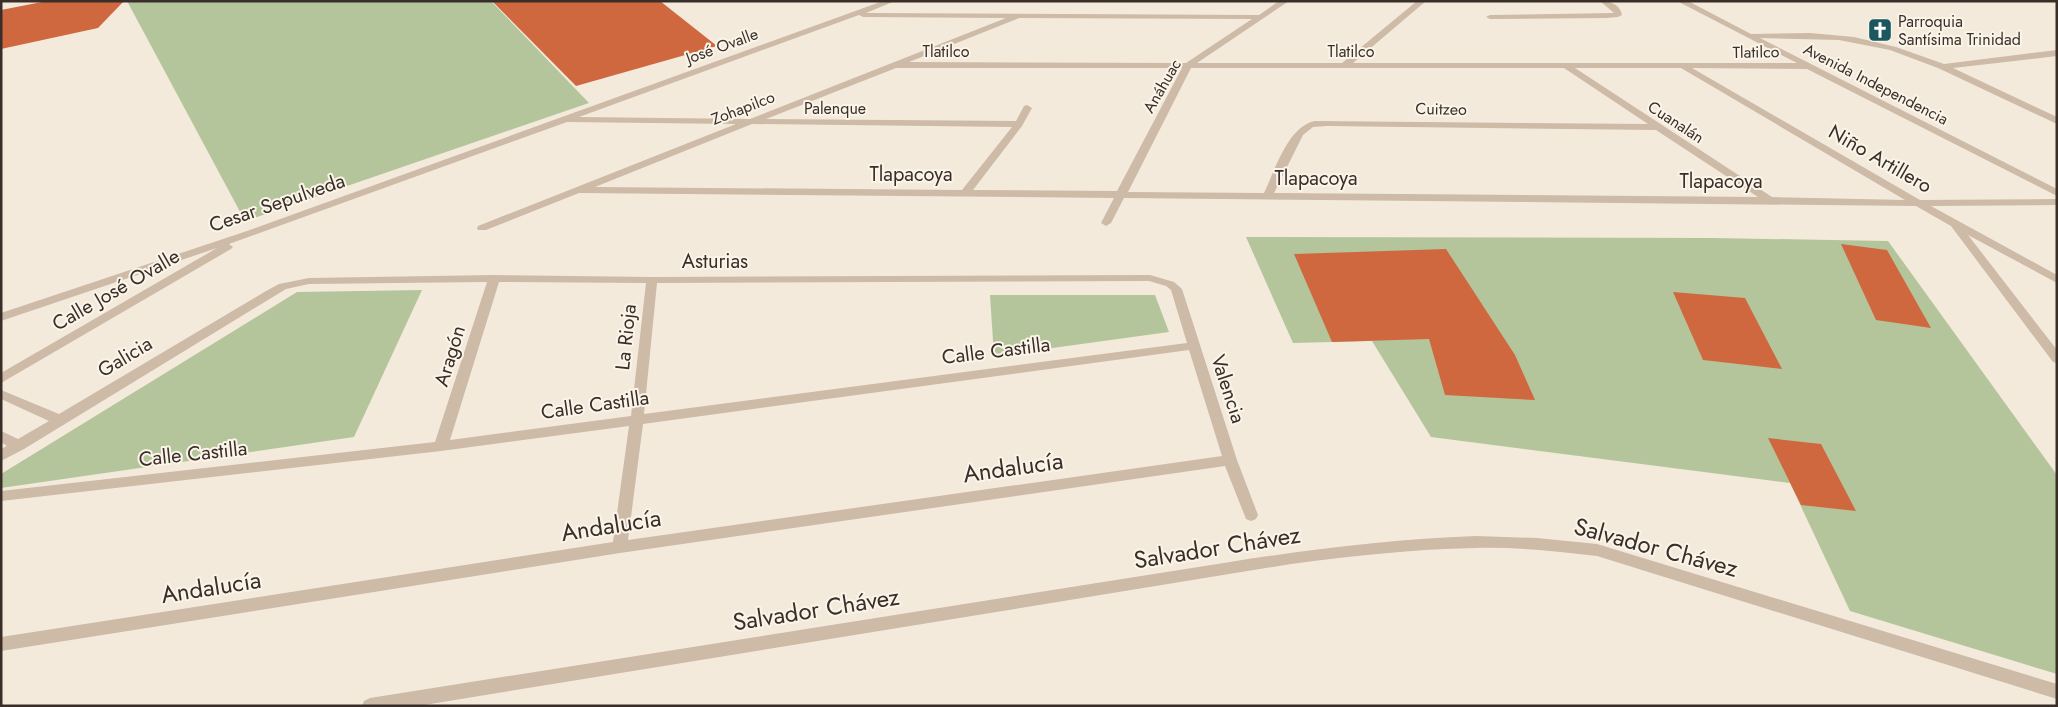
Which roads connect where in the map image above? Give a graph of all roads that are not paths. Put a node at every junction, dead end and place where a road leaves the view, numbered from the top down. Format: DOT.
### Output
graph roads {
  1 [pos="891,1"];
  2 [pos="1285,1"];
  3 [pos="1422,1"];
  4 [pos="1604,1"];
  5 [pos="1681,1"];
  6 [pos="854,15"];
  7 [pos="1016,17"];
  8 [pos="1260,17"];
  9 [pos="1490,17"];
  10 [pos="1750,36"];
  11 [pos="2057,53"];
  12 [pos="896,65"];
  13 [pos="1188,65"];
  14 [pos="1344,66"];
  15 [pos="1807,66"];
  16 [pos="1567,67"];
  17 [pos="1941,67"];
  18 [pos="1686,68"];
  19 [pos="1027,108"];
  20 [pos="2054,118"];
  21 [pos="564,120"];
  22 [pos="748,122"];
  23 [pos="1018,124"];
  24 [pos="1656,127"];
  25 [pos="576,190"];
  26 [pos="965,193"];
  27 [pos="2057,194"];
  28 [pos="1120,195"];
  29 [pos="1267,197"];
  30 [pos="1770,200"];
  31 [pos="2057,202"];
  32 [pos="1918,203"];
  33 [pos="1106,223"];
  34 [pos="1953,223"];
  35 [pos="482,228"];
  36 [pos="251,233"];
  37 [pos="494,278"];
  38 [pos="652,280"];
  39 [pos="2057,280"];
  40 [pos="1162,281"];
  41 [pos="270,292"];
  42 [pos="1,317"];
  43 [pos="1193,346"];
  44 [pos="2057,359"];
  45 [pos="1,379"];
  46 [pos="1,394"];
  47 [pos="637,419"];
  48 [pos="60,420"];
  49 [pos="1,436"];
  50 [pos="19,446"];
  51 [pos="441,446"];
  52 [pos="1,456"];
  53 [pos="1230,460"];
  54 [pos="1,496"];
  55 [pos="1251,515"];
  56 [pos="620,547"];
  57 [pos="1,644"];
  58 [pos="2057,692"];
  59 [pos="370,706"];
  1 -- 6 [label="street, José Ovalle"];
  2 -- 8 [label="street, Anáhuac"];
  3 -- 14 [label="street"];
  4 -- 9 [label="street"];
  5 -- 10 [label="street, Avenida Independencia"];
  6 -- 7 [label="street"];
  6 -- 21 [label="street, José Ovalle"];
  7 -- 8 [label="street"];
  7 -- 12 [label="street, Zohapilco"];
  8 -- 13 [label="street, Anáhuac"];
  10 -- 15 [label="street, Avenida Independencia"];
  10 -- 17 [label="street"];
  11 -- 17 [label="street"];
  12 -- 13 [label="street, Tlatilco"];
  12 -- 22 [label="street, Zohapilco"];
  13 -- 14 [label="street, Tlatilco"];
  13 -- 28 [label="street, Anáhuac"];
  14 -- 16 [label="street, Tlatilco"];
  15 -- 18 [label="street, Tlatilco"];
  15 -- 27 [label="street, Avenida Independencia"];
  16 -- 18 [label="street, Tlatilco"];
  16 -- 24 [label="street, Cuanalán"];
  17 -- 20 [label="street"];
  18 -- 32 [label="street, Niño Artillero"];
  19 -- 23 [label="street"];
  21 -- 22 [label="street, Palenque"];
  21 -- 36 [label="street, Cesar Sepulveda"];
  22 -- 23 [label="street, Palenque"];
  22 -- 25 [label="street, Zohapilco"];
  23 -- 26 [label="street"];
  24 -- 29 [label="street, Cuitzeo"];
  24 -- 30 [label="street, Cuanalán"];
  25 -- 26 [label="street, Tlapacoya"];
  25 -- 35 [label="street, Zohapilco"];
  26 -- 28 [label="street, Tlapacoya"];
  28 -- 29 [label="street, Tlapacoya"];
  28 -- 33 [label="street, Anáhuac"];
  29 -- 30 [label="street, Tlapacoya"];
  30 -- 32 [label="street, Tlapacoya"];
  31 -- 32 [label="street, Tlapacoya"];
  32 -- 34 [label="street, Niño Artillero"];
  34 -- 39 [label="street, Niño Artillero"];
  34 -- 44 [label="street"];
  36 -- 42 [label="street, Cesar Sepulveda"];
  36 -- 45 [label="street, Calle José Ovalle"];
  37 -- 38 [label="street, Asturias"];
  37 -- 41 [label="street, Asturias"];
  37 -- 51 [label="street, Aragón"];
  38 -- 40 [label="street, Asturias"];
  38 -- 47 [label="street, La Rioja"];
  40 -- 43 [label="street, Valencia"];
  41 -- 48 [label="street, Galicia"];
  43 -- 47 [label="street, Calle Castilla"];
  43 -- 53 [label="street, Valencia"];
  46 -- 48 [label="street"];
  47 -- 51 [label="street, Calle Castilla"];
  47 -- 56 [label="street, La Rioja"];
  48 -- 50 [label="street, Galicia"];
  49 -- 50 [label="street"];
  50 -- 52 [label="street, Galicia"];
  51 -- 54 [label="street, Calle Castilla"];
  53 -- 55 [label="street, Valencia"];
  53 -- 56 [label="street, Andalucía"];
  56 -- 57 [label="street, Andalucía"];
  58 -- 59 [label="street, Salvador Chávez"];
}
